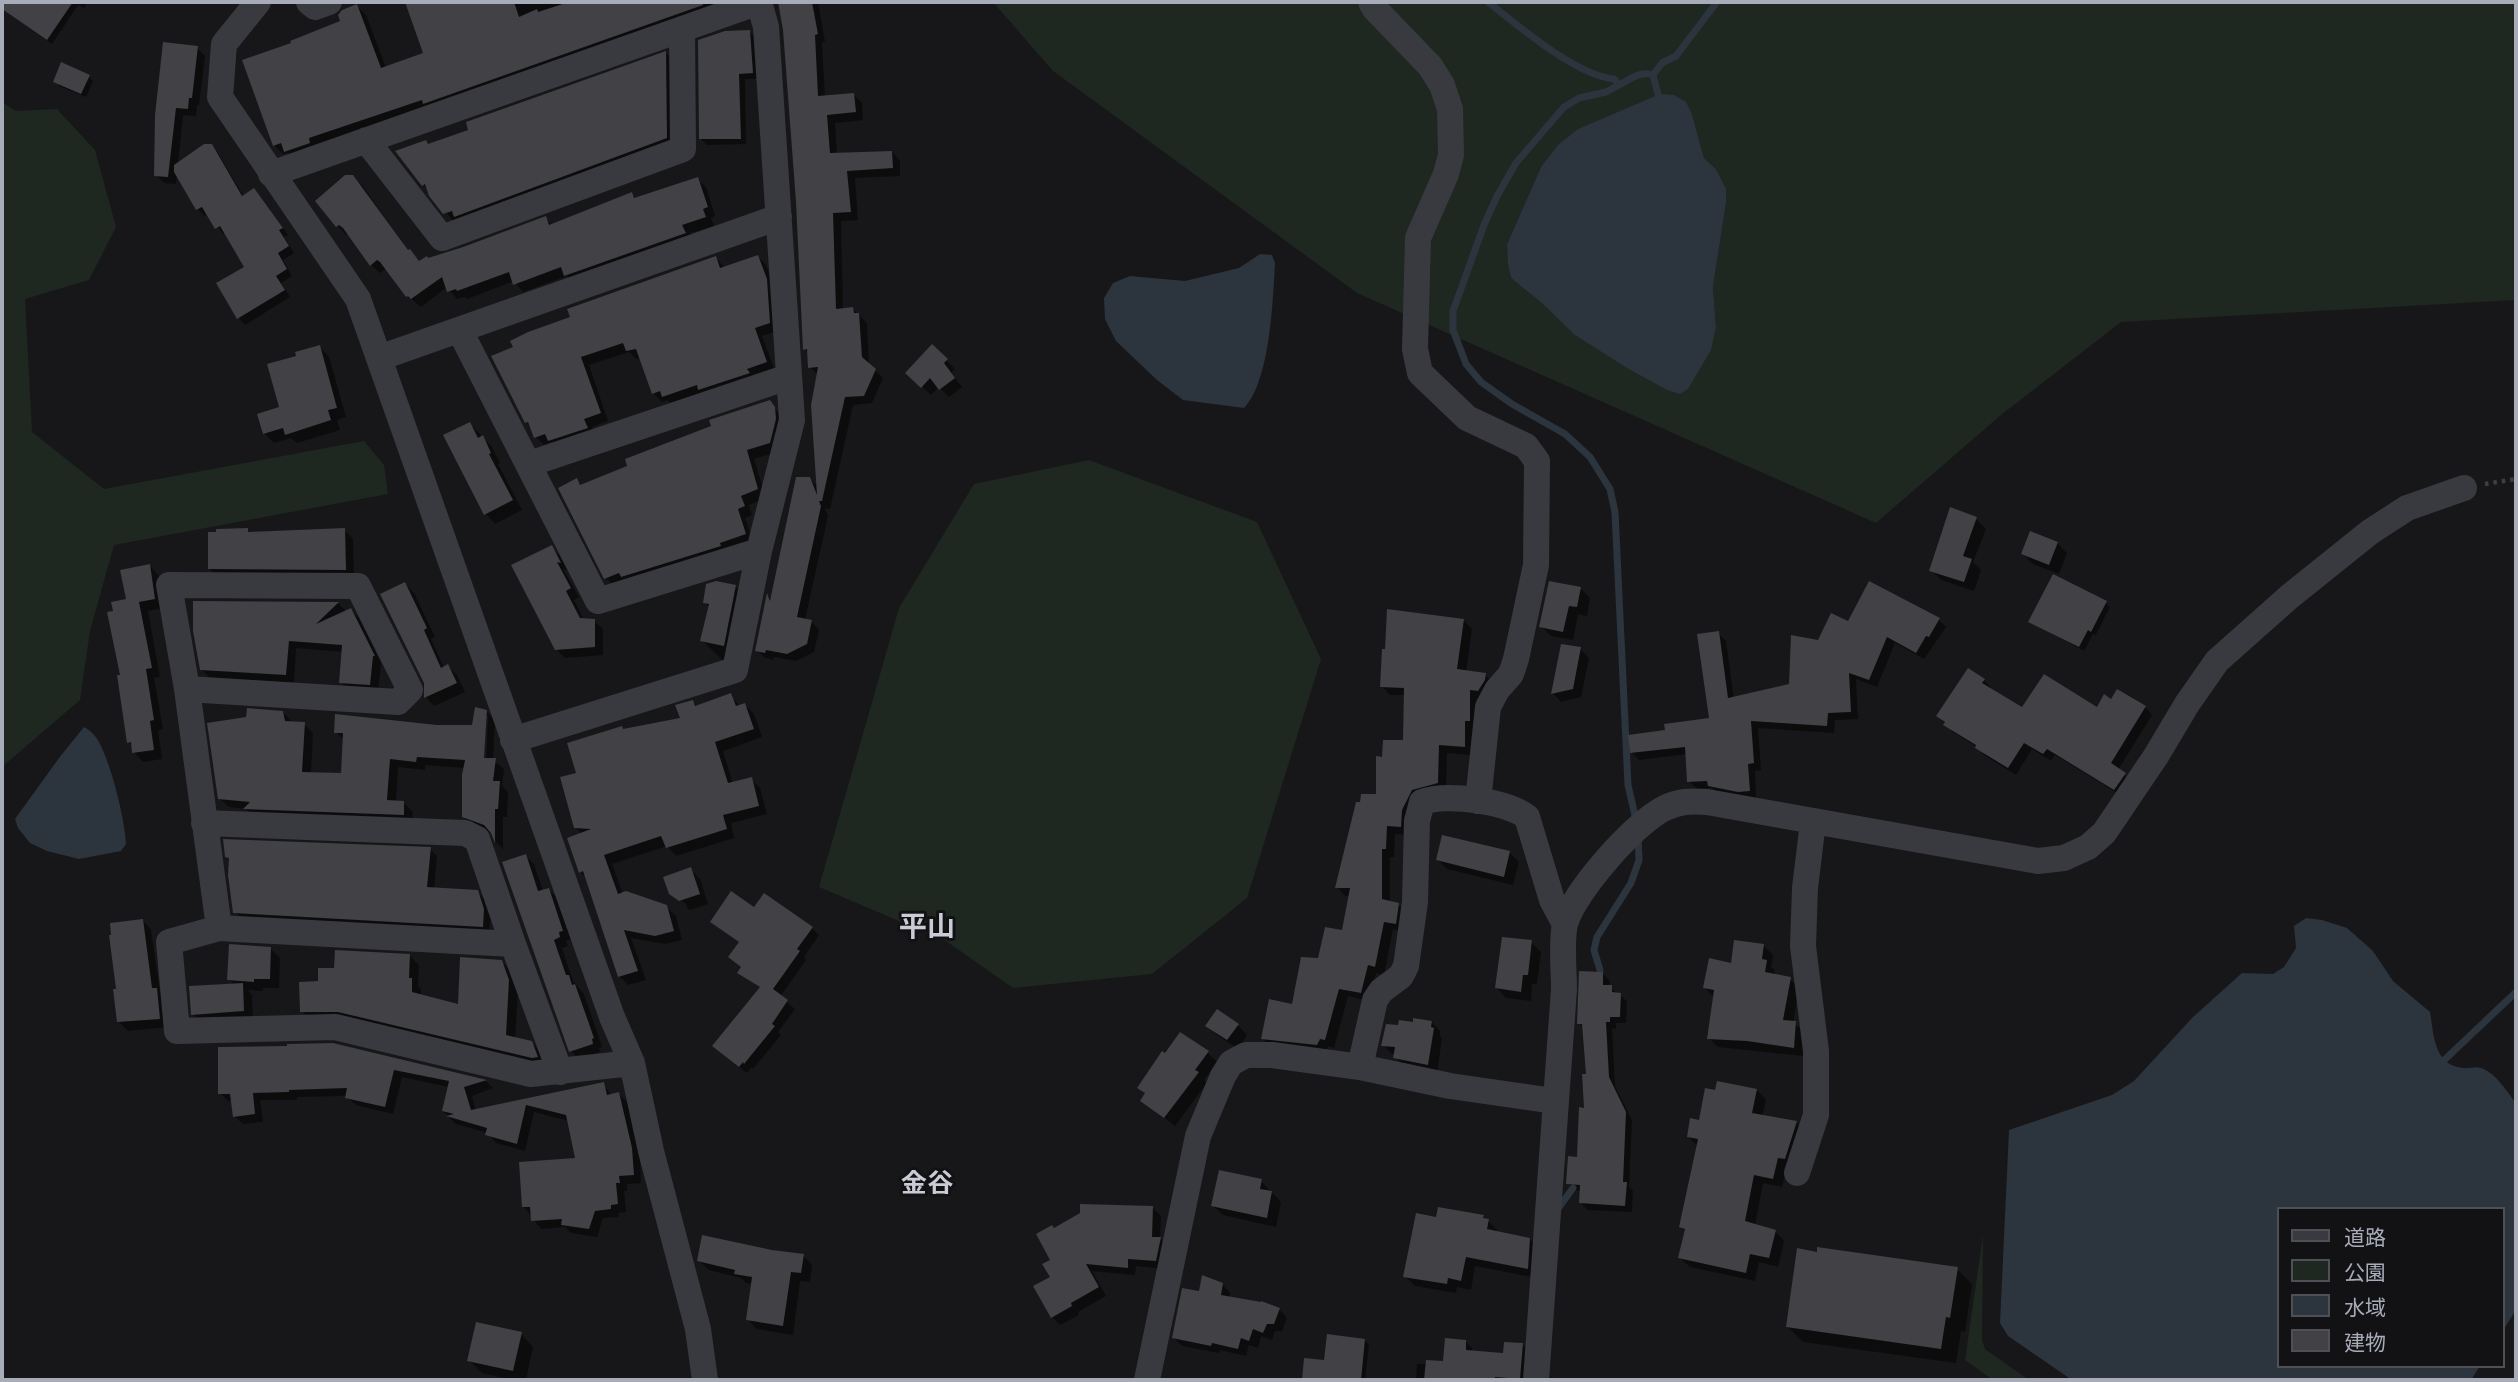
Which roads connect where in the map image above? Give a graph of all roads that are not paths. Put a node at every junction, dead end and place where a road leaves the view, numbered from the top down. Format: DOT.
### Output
graph roads {
  1 [pos="258,2"];
  2 [pos="309,2"];
  3 [pos="329,2"];
  4 [pos="759,2"];
  5 [pos="1371,2"];
  6 [pos="682,29"];
  7 [pos="366,141"];
  8 [pos="271,174"];
  9 [pos="779,217"];
  10 [pos="460,331"];
  11 [pos="379,358"];
  12 [pos="788,377"];
  13 [pos="529,464"];
  14 [pos="2464,488"];
  15 [pos="759,551"];
  16 [pos="187,689"];
  17 [pos="513,740"];
  18 [pos="1478,801"];
  19 [pos="1813,822"];
  20 [pos="204,823"];
  21 [pos="1565,924"];
  22 [pos="219,928"];
  23 [pos="513,944"];
  24 [pos="632,1063"];
  25 [pos="1360,1067"];
  26 [pos="560,1072"];
  27 [pos="1555,1101"];
  28 [pos="1797,1173"];
  29 [pos="705,1380"];
  30 [pos="1147,1380"];
  31 [pos="1536,1380"];
  1 -- 8 [label="street"];
  2 -- 3 [label="street"];
  4 -- 6 [label="street"];
  4 -- 9 [label="street"];
  5 -- 18 [label="street"];
  6 -- 7 [label="street"];
  6 -- 7 [label="street"];
  7 -- 8 [label="street"];
  8 -- 11 [label="street"];
  9 -- 10 [label="street"];
  9 -- 12 [label="street"];
  10 -- 11 [label="street"];
  10 -- 13 [label="street"];
  11 -- 17 [label="street"];
  12 -- 13 [label="street"];
  12 -- 15 [label="street"];
  13 -- 15 [label="street"];
  14 -- 19 [label="street"];
  15 -- 17 [label="street"];
  16 -- 16 [label="street"];
  16 -- 20 [label="street"];
  17 -- 24 [label="street"];
  18 -- 21 [label="street"];
  18 -- 25 [label="street"];
  19 -- 21 [label="street"];
  19 -- 28 [label="street"];
  20 -- 22 [label="street"];
  20 -- 23 [label="street"];
  21 -- 27 [label="street"];
  22 -- 23 [label="street"];
  22 -- 26 [label="street"];
  23 -- 26 [label="street"];
  24 -- 26 [label="street"];
  24 -- 29 [label="street"];
  25 -- 27 [label="street"];
  25 -- 30 [label="street"];
  27 -- 31 [label="street"];
}
